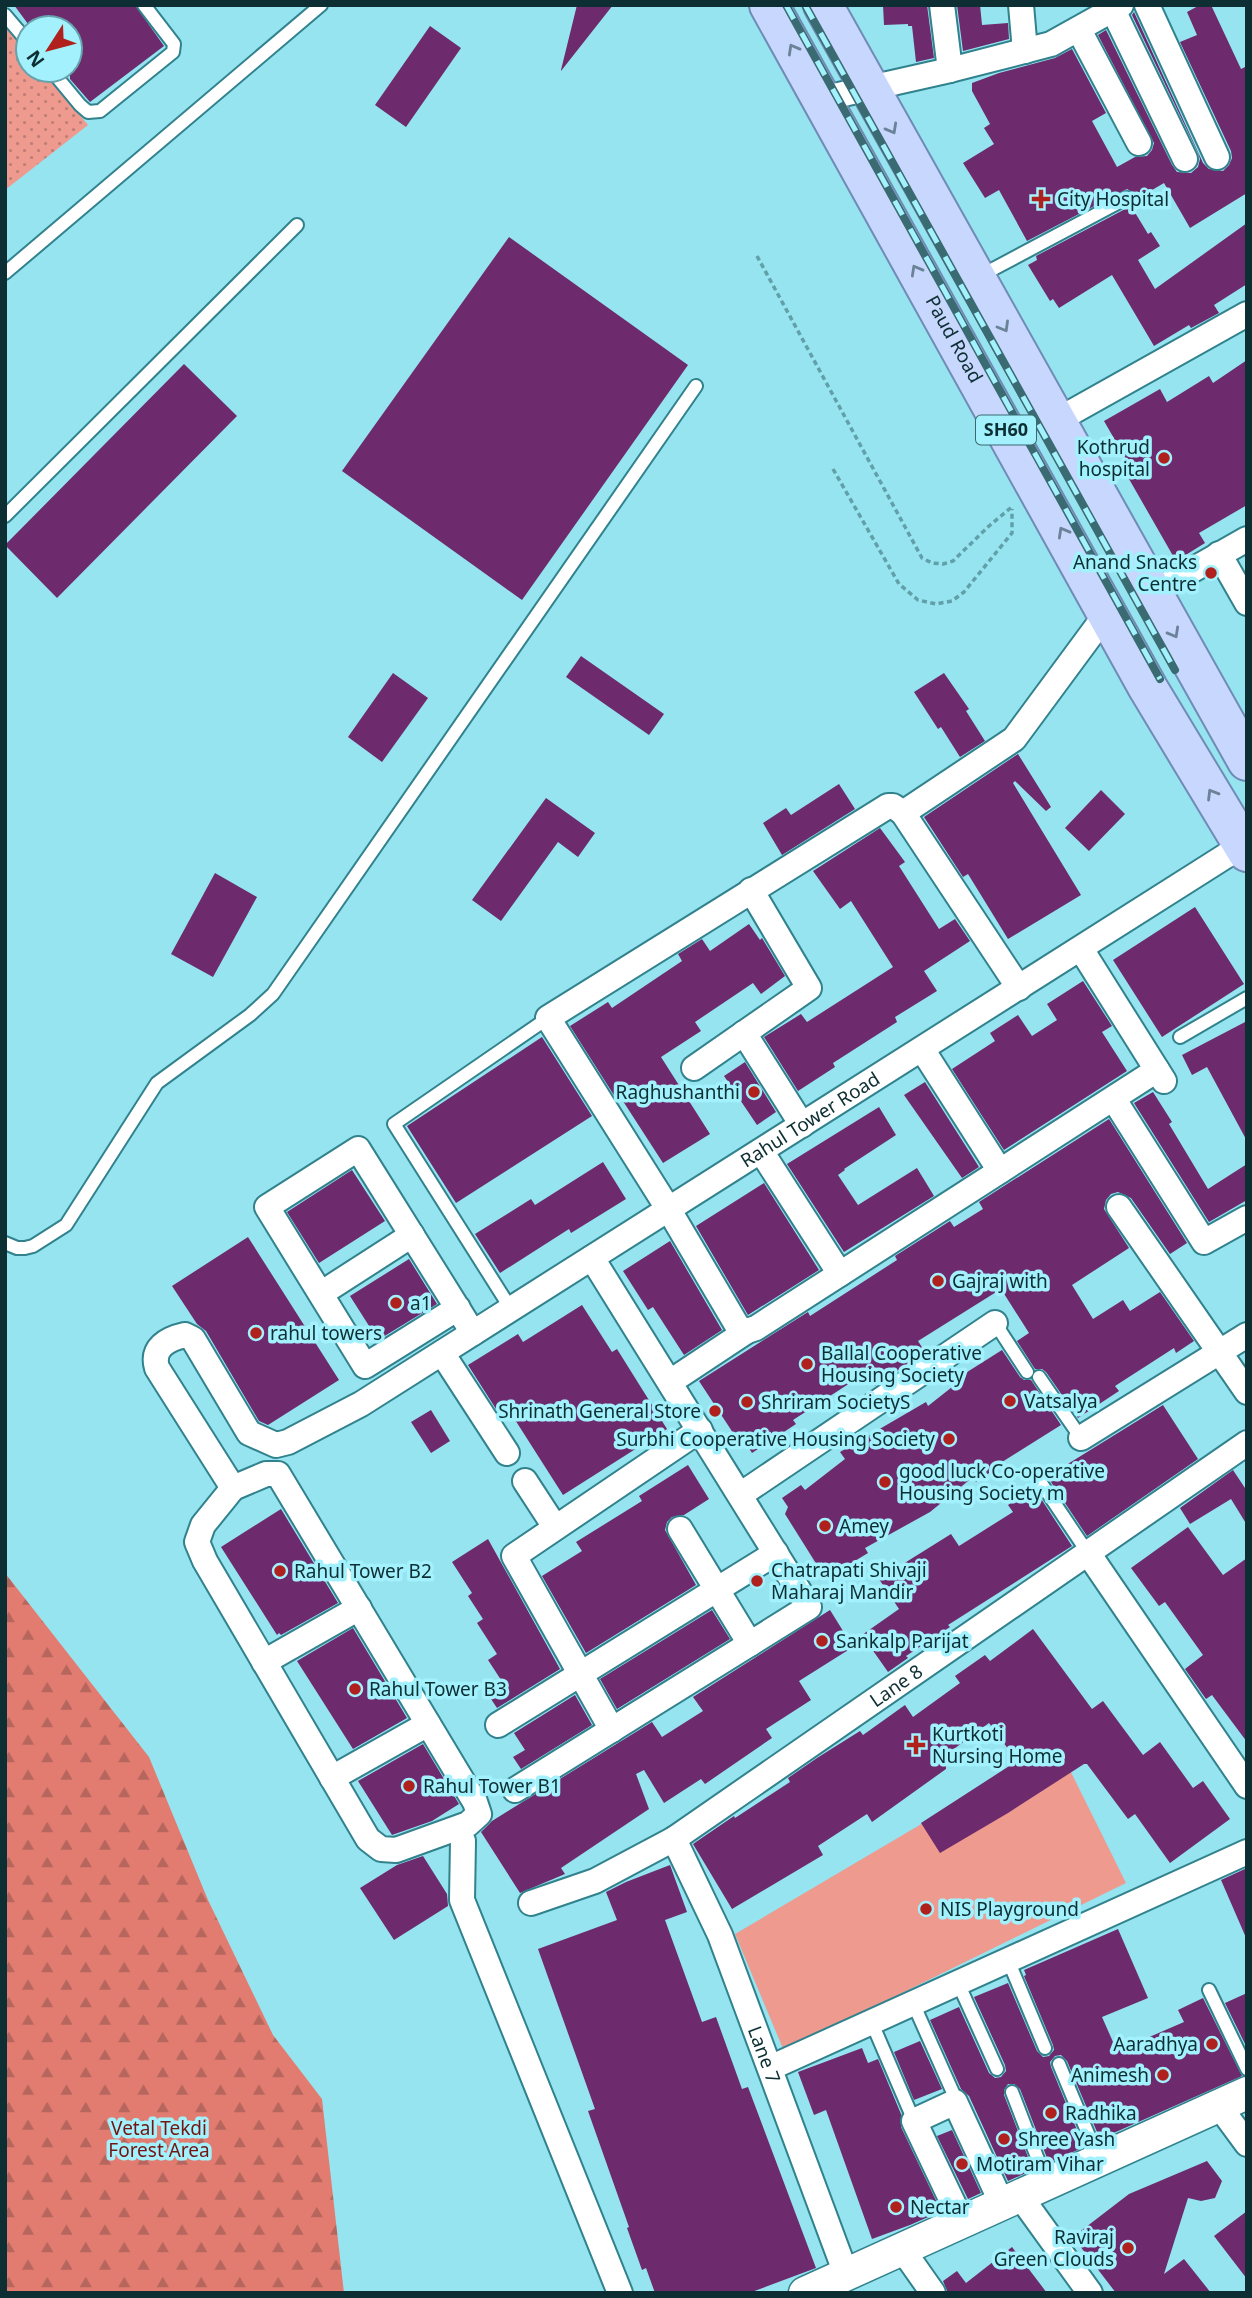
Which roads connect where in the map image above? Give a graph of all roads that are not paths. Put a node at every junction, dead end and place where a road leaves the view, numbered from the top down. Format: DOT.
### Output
graph roads {
  1 [pos="144,5"];
  2 [pos="321,5"];
  3 [pos="769,5"];
  4 [pos="823,5"];
  5 [pos="942,5"];
  6 [pos="1021,5"];
  7 [pos="1147,5"];
  8 [pos="1117,8"];
  9 [pos="1085,20"];
  10 [pos="1025,51"];
  11 [pos="950,71"];
  12 [pos="63,84"];
  13 [pos="869,87"];
  14 [pos="821,99"];
  15 [pos="1139,143"];
  16 [pos="1217,158"];
  17 [pos="1185,159"];
  18 [pos="1127,198"];
  19 [pos="297,225"];
  20 [pos="5,273"];
  21 [pos="976,278"];
  22 [pos="1247,314"];
  23 [pos="695,386"];
  24 [pos="1056,421"];
  25 [pos="5,516"];
  26 [pos="1247,539"];
  27 [pos="1219,555"];
  28 [pos="1152,593"];
  29 [pos="1247,603"];
  30 [pos="1107,613"];
  31 [pos="1247,761"];
  32 [pos="903,813"];
  33 [pos="1245,849"];
  34 [pos="751,890"];
  35 [pos="1081,948"];
  36 [pos="1019,988"];
  37 [pos="1247,998"];
  38 [pos="548,1017"];
  39 [pos="744,1033"];
  40 [pos="1180,1037"];
  41 [pos="922,1049"];
  42 [pos="694,1068"];
  43 [pos="1120,1110"];
  44 [pos="802,1125"];
  45 [pos="761,1151"];
  46 [pos="1000,1171"];
  47 [pos="1119,1206"];
  48 [pos="669,1210"];
  49 [pos="1247,1218"];
  50 [pos="412,1235"];
  51 [pos="5,1243"];
  52 [pos="592,1258"];
  53 [pos="840,1274"];
  54 [pos="322,1293"];
  55 [pos="458,1308"];
  56 [pos="511,1309"];
  57 [pos="995,1324"];
  58 [pos="747,1331"];
  59 [pos="473,1333"];
  60 [pos="1247,1335"];
  61 [pos="1219,1352"];
  62 [pos="442,1353"];
  63 [pos="670,1382"];
  64 [pos="1247,1392"];
  65 [pos="700,1430"];
  66 [pos="1081,1438"];
  67 [pos="1247,1443"];
  68 [pos="507,1452"];
  69 [pos="525,1481"];
  70 [pos="1041,1483"];
  71 [pos="233,1488"];
  72 [pos="740,1495"];
  73 [pos="555,1527"];
  74 [pos="680,1529"];
  75 [pos="776,1553"];
  76 [pos="1088,1553"];
  77 [pos="719,1589"];
  78 [pos="359,1608"];
  79 [pos="750,1644"];
  80 [pos="264,1662"];
  81 [pos="580,1673"];
  82 [pos="428,1724"];
  83 [pos="498,1725"];
  84 [pos="612,1730"];
  85 [pos="332,1777"];
  86 [pos="1247,1786"];
  87 [pos="515,1790"];
  88 [pos="674,1839"];
  89 [pos="463,1841"];
  90 [pos="1247,1852"];
  91 [pos="531,1903"];
  92 [pos="1008,1960"];
  93 [pos="958,1983"];
  94 [pos="1209,1990"];
  95 [pos="913,2003"];
  96 [pos="872,2022"];
  97 [pos="1045,2048"];
  98 [pos="1059,2064"];
  99 [pos="770,2068"];
  100 [pos="997,2069"];
  101 [pos="1247,2069"];
  102 [pos="1012,2092"];
  103 [pos="954,2095"];
  104 [pos="1233,2100"];
  105 [pos="914,2121"];
  106 [pos="1247,2144"];
  107 [pos="1099,2160"];
  108 [pos="1023,2194"];
  109 [pos="962,2222"];
  110 [pos="902,2249"];
  111 [pos="846,2274"];
  112 [pos="620,2293"];
  113 [pos="805,2293"];
  114 [pos="933,2293"];
  115 [pos="1090,2293"];
  1 -- 12 [label="lane"];
  2 -- 20 [label="lane"];
  14 -- 3 [label="main road, Paud Road / SH60, one-way"];
  4 -- 13 [label="main road, SH60"];
  5 -- 11 [label="street"];
  6 -- 10 [label="street"];
  7 -- 16 [label="street"];
  8 -- 9 [label="street"];
  8 -- 17 [label="street"];
  9 -- 10 [label="street"];
  9 -- 15 [label="street"];
  10 -- 11 [label="street"];
  11 -- 13 [label="street"];
  13 -- 14 [label="street"];
  13 -- 21 [label="main road, SH60, one-way"];
  30 -- 14 [label="main road, Paud Road / SH60, one-way"];
  18 -- 21 [label="lane"];
  19 -- 25 [label="lane"];
  21 -- 24 [label="main road, SH60, one-way"];
  22 -- 24 [label="street"];
  23 -- 51 [label="lane"];
  24 -- 28 [label="main road, SH60"];
  26 -- 27 [label="street"];
  27 -- 28 [label="street"];
  27 -- 29 [label="street"];
  28 -- 31 [label="main road, SH60, one-way"];
  30 -- 32 [label="street"];
  33 -- 30 [label="main road, Paud Road / SH60, one-way"];
  32 -- 34 [label="street"];
  32 -- 36 [label="street"];
  33 -- 35 [label="street, Rahul Tower Road"];
  34 -- 38 [label="street"];
  34 -- 39 [label="street"];
  35 -- 36 [label="street, Rahul Tower Road"];
  35 -- 46 [label="street"];
  36 -- 41 [label="street, Rahul Tower Road"];
  37 -- 40 [label="lane"];
  38 -- 48 [label="street"];
  38 -- 56 [label="lane"];
  39 -- 42 [label="street"];
  39 -- 44 [label="street"];
  41 -- 44 [label="street, Rahul Tower Road"];
  41 -- 46 [label="street"];
  43 -- 49 [label="street"];
  44 -- 45 [label="street, Rahul Tower Road"];
  45 -- 48 [label="street, Rahul Tower Road"];
  45 -- 53 [label="street"];
  46 -- 53 [label="street"];
  47 -- 61 [label="street"];
  48 -- 52 [label="street, Rahul Tower Road"];
  48 -- 58 [label="street"];
  50 -- 54 [label="street"];
  50 -- 54 [label="street"];
  50 -- 55 [label="street"];
  52 -- 56 [label="street, Rahul Tower Road"];
  52 -- 63 [label="street"];
  53 -- 58 [label="street"];
  54 -- 55 [label="street"];
  55 -- 59 [label="street"];
  56 -- 59 [label="street, Rahul Tower Road"];
  57 -- 66 [label="lane"];
  57 -- 72 [label="street"];
  58 -- 63 [label="street"];
  59 -- 62 [label="street, Rahul Tower Road"];
  60 -- 61 [label="street"];
  61 -- 64 [label="street"];
  61 -- 66 [label="street"];
  62 -- 68 [label="street"];
  62 -- 71 [label="street, Rahul Tower Road"];
  63 -- 65 [label="street"];
  65 -- 72 [label="street"];
  65 -- 73 [label="street"];
  67 -- 76 [label="street, Lane 8"];
  69 -- 73 [label="street"];
  70 -- 76 [label="lane"];
  71 -- 78 [label="street"];
  71 -- 80 [label="street"];
  72 -- 75 [label="street"];
  73 -- 81 [label="street"];
  74 -- 77 [label="street"];
  75 -- 77 [label="street"];
  75 -- 79 [label="street"];
  76 -- 86 [label="street"];
  76 -- 88 [label="street, Lane 8"];
  77 -- 79 [label="street"];
  77 -- 81 [label="street"];
  78 -- 80 [label="street"];
  78 -- 82 [label="street"];
  79 -- 84 [label="street"];
  80 -- 85 [label="street"];
  81 -- 83 [label="street"];
  81 -- 84 [label="street"];
  82 -- 85 [label="street"];
  82 -- 85 [label="street"];
  84 -- 87 [label="street"];
  88 -- 91 [label="street, Lane 8"];
  88 -- 99 [label="street, Lane 7"];
  89 -- 112 [label="street"];
  90 -- 92 [label="street"];
  92 -- 93 [label="street"];
  92 -- 97 [label="lane"];
  93 -- 95 [label="street"];
  93 -- 100 [label="lane"];
  94 -- 101 [label="lane"];
  95 -- 96 [label="street"];
  95 -- 103 [label="lane"];
  96 -- 99 [label="street"];
  96 -- 105 [label="lane"];
  98 -- 107 [label="lane"];
  99 -- 111 [label="street, Lane 7"];
  102 -- 108 [label="lane"];
  104 -- 106 [label="street"];
  104 -- 107 [label="street"];
  105 -- 108 [label="street"];
  105 -- 109 [label="street"];
  107 -- 108 [label="street"];
  108 -- 109 [label="street"];
  108 -- 115 [label="street"];
  109 -- 110 [label="street"];
  110 -- 111 [label="street"];
  110 -- 114 [label="street"];
  111 -- 113 [label="street"];
}
